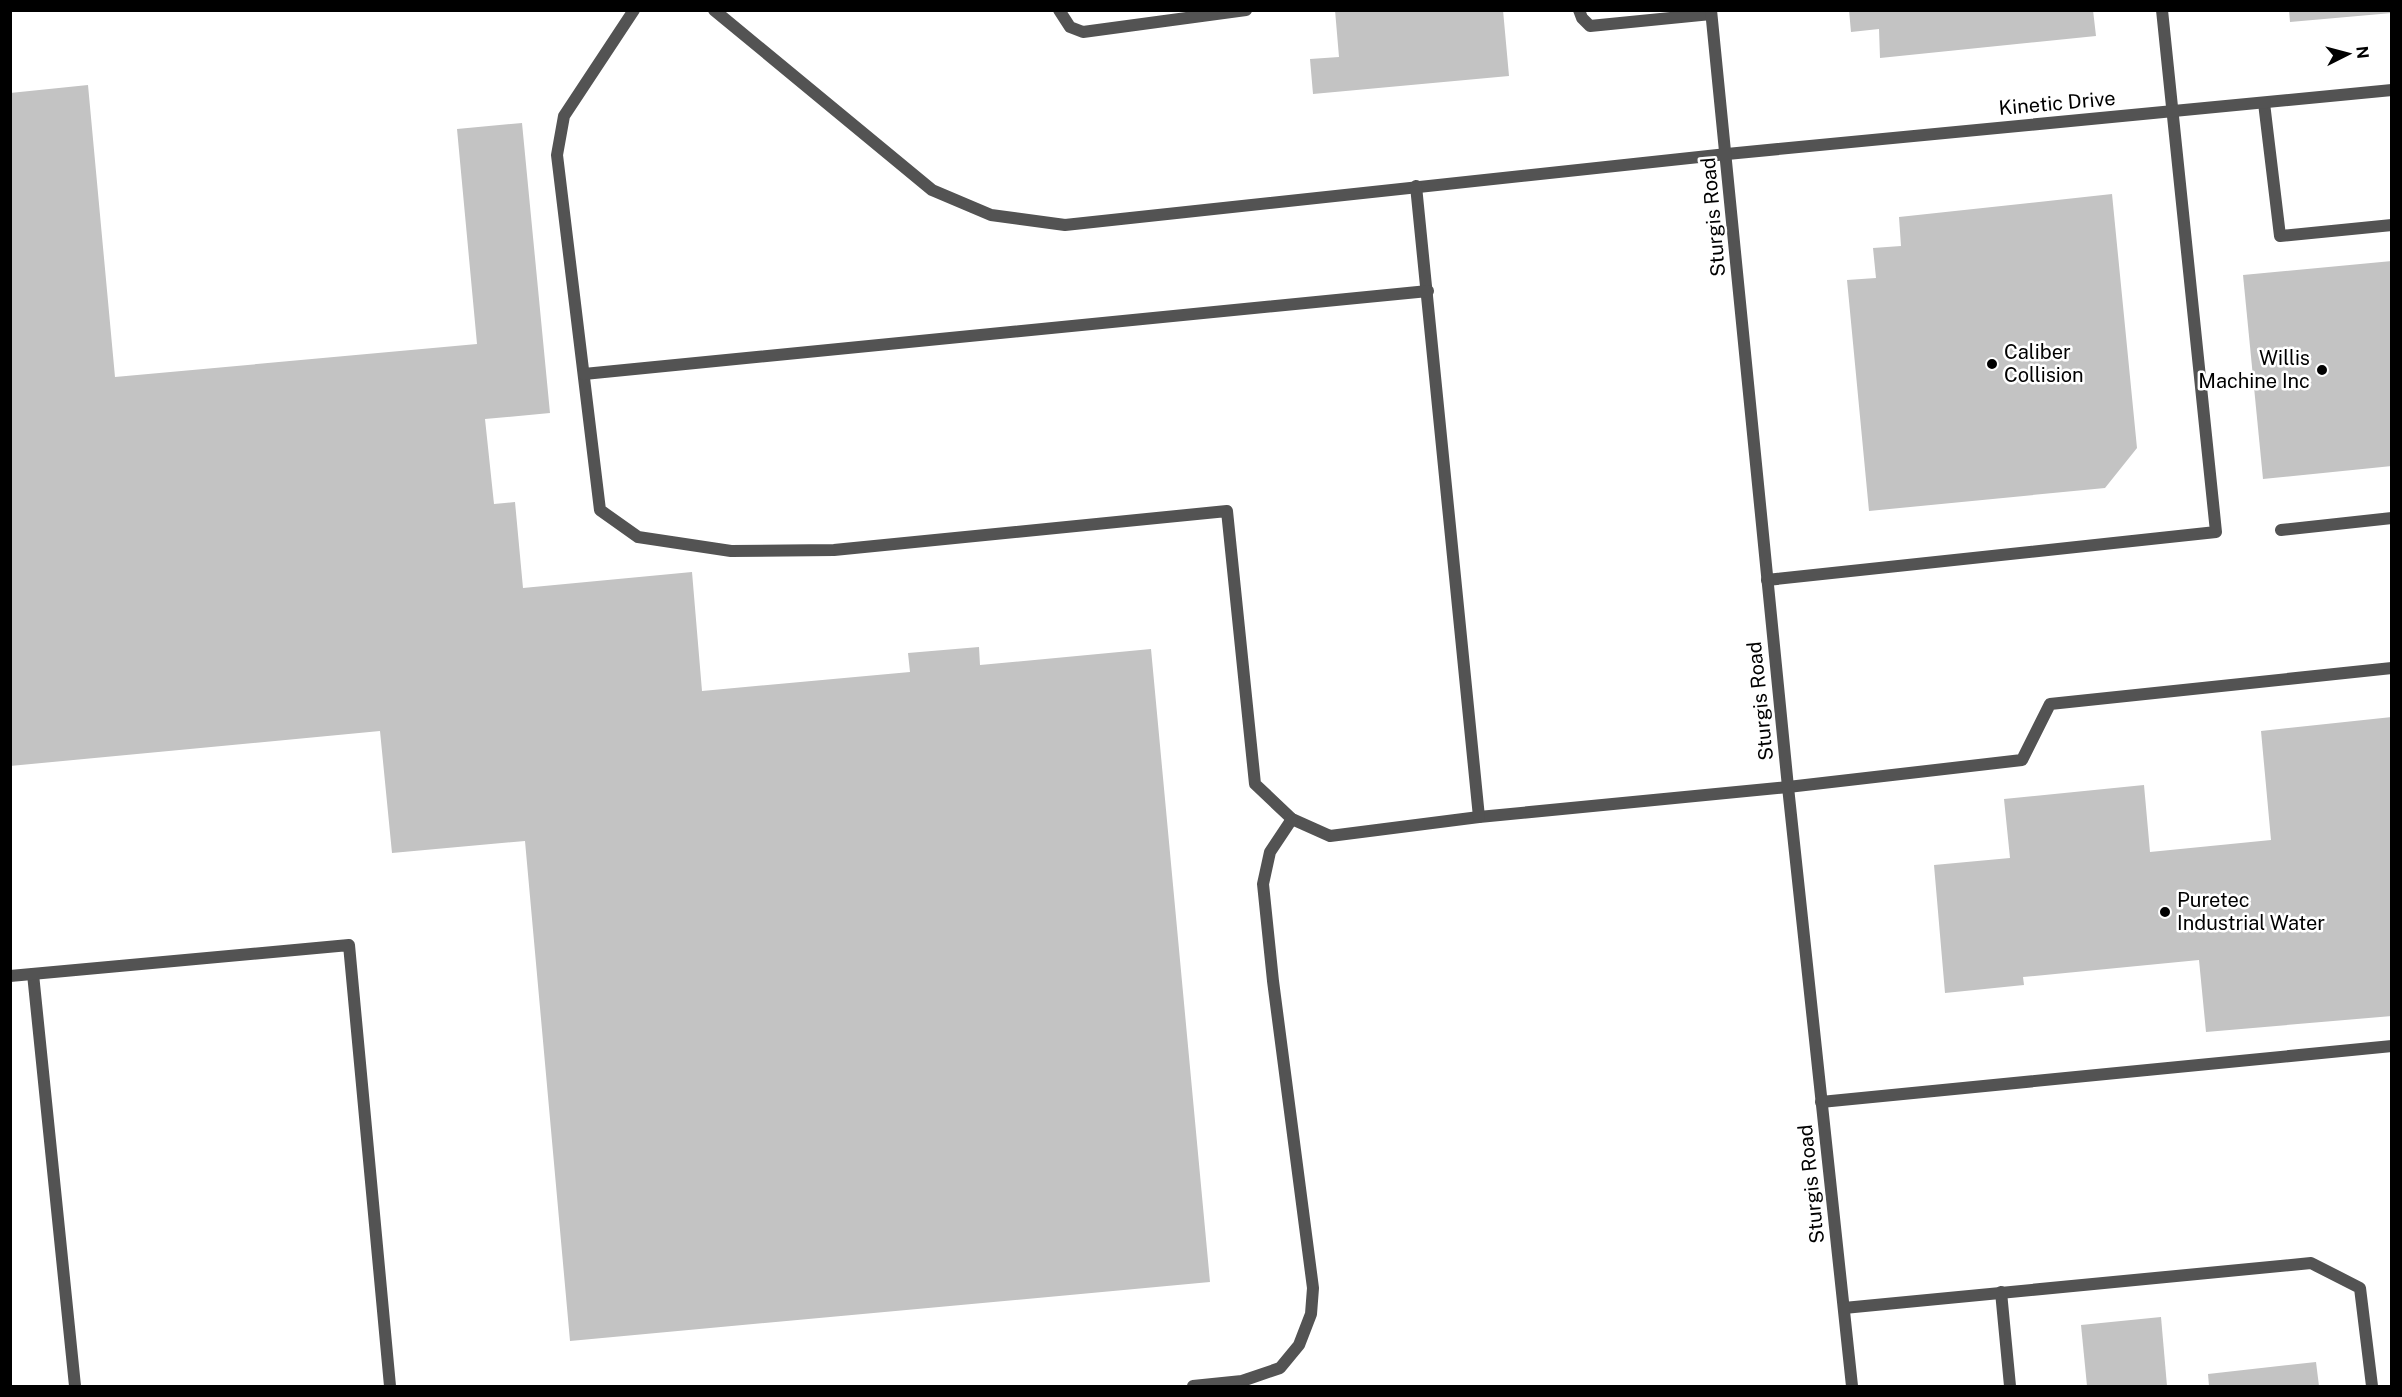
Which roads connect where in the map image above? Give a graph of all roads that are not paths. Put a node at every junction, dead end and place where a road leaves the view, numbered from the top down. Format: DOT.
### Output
graph roads {
  1 [pos="634,10"];
  2 [pos="714,10"];
  3 [pos="1059,10"];
  4 [pos="1246,10"];
  5 [pos="1579,10"];
  6 [pos="2162,10"];
  7 [pos="1711,12"];
  8 [pos="2391,90"];
  9 [pos="2264,103"];
  10 [pos="2174,112"];
  11 [pos="1727,154"];
  12 [pos="1416,186"];
  13 [pos="2391,225"];
  14 [pos="1428,291"];
  15 [pos="584,374"];
  16 [pos="2391,518"];
  17 [pos="2280,530"];
  18 [pos="1767,580"];
  19 [pos="2391,668"];
  20 [pos="1788,787"];
  21 [pos="1479,817"];
  22 [pos="1292,819"];
  23 [pos="33,974"];
  24 [pos="10,976"];
  25 [pos="2391,1046"];
  26 [pos="1821,1102"];
  27 [pos="2001,1292"];
  28 [pos="1844,1308"];
  29 [pos="75,1386"];
  30 [pos="390,1386"];
  31 [pos="1193,1386"];
  32 [pos="1852,1386"];
  33 [pos="2010,1386"];
  34 [pos="2372,1386"];
  1 -- 15 [label="street"];
  2 -- 12 [label="street, Kinetic Drive"];
  3 -- 4 [label="street"];
  5 -- 7 [label="street"];
  6 -- 10 [label="street"];
  7 -- 11 [label="street, Sturgis Road"];
  8 -- 9 [label="street, Kinetic Drive"];
  9 -- 10 [label="street, Kinetic Drive"];
  9 -- 13 [label="street"];
  10 -- 11 [label="street, Kinetic Drive"];
  10 -- 18 [label="street"];
  11 -- 12 [label="street, Kinetic Drive"];
  11 -- 18 [label="street, Sturgis Road"];
  12 -- 14 [label="street"];
  14 -- 15 [label="street"];
  14 -- 21 [label="street"];
  15 -- 22 [label="street"];
  16 -- 17 [label="street"];
  18 -- 20 [label="street, Sturgis Road"];
  19 -- 20 [label="street"];
  20 -- 21 [label="street"];
  20 -- 26 [label="street, Sturgis Road"];
  21 -- 22 [label="street"];
  22 -- 31 [label="street"];
  23 -- 24 [label="street"];
  23 -- 29 [label="street"];
  23 -- 30 [label="street"];
  25 -- 26 [label="street"];
  26 -- 28 [label="street, Sturgis Road"];
  27 -- 28 [label="street"];
  27 -- 33 [label="street"];
  27 -- 34 [label="street"];
  28 -- 32 [label="street, Sturgis Road"];
}
